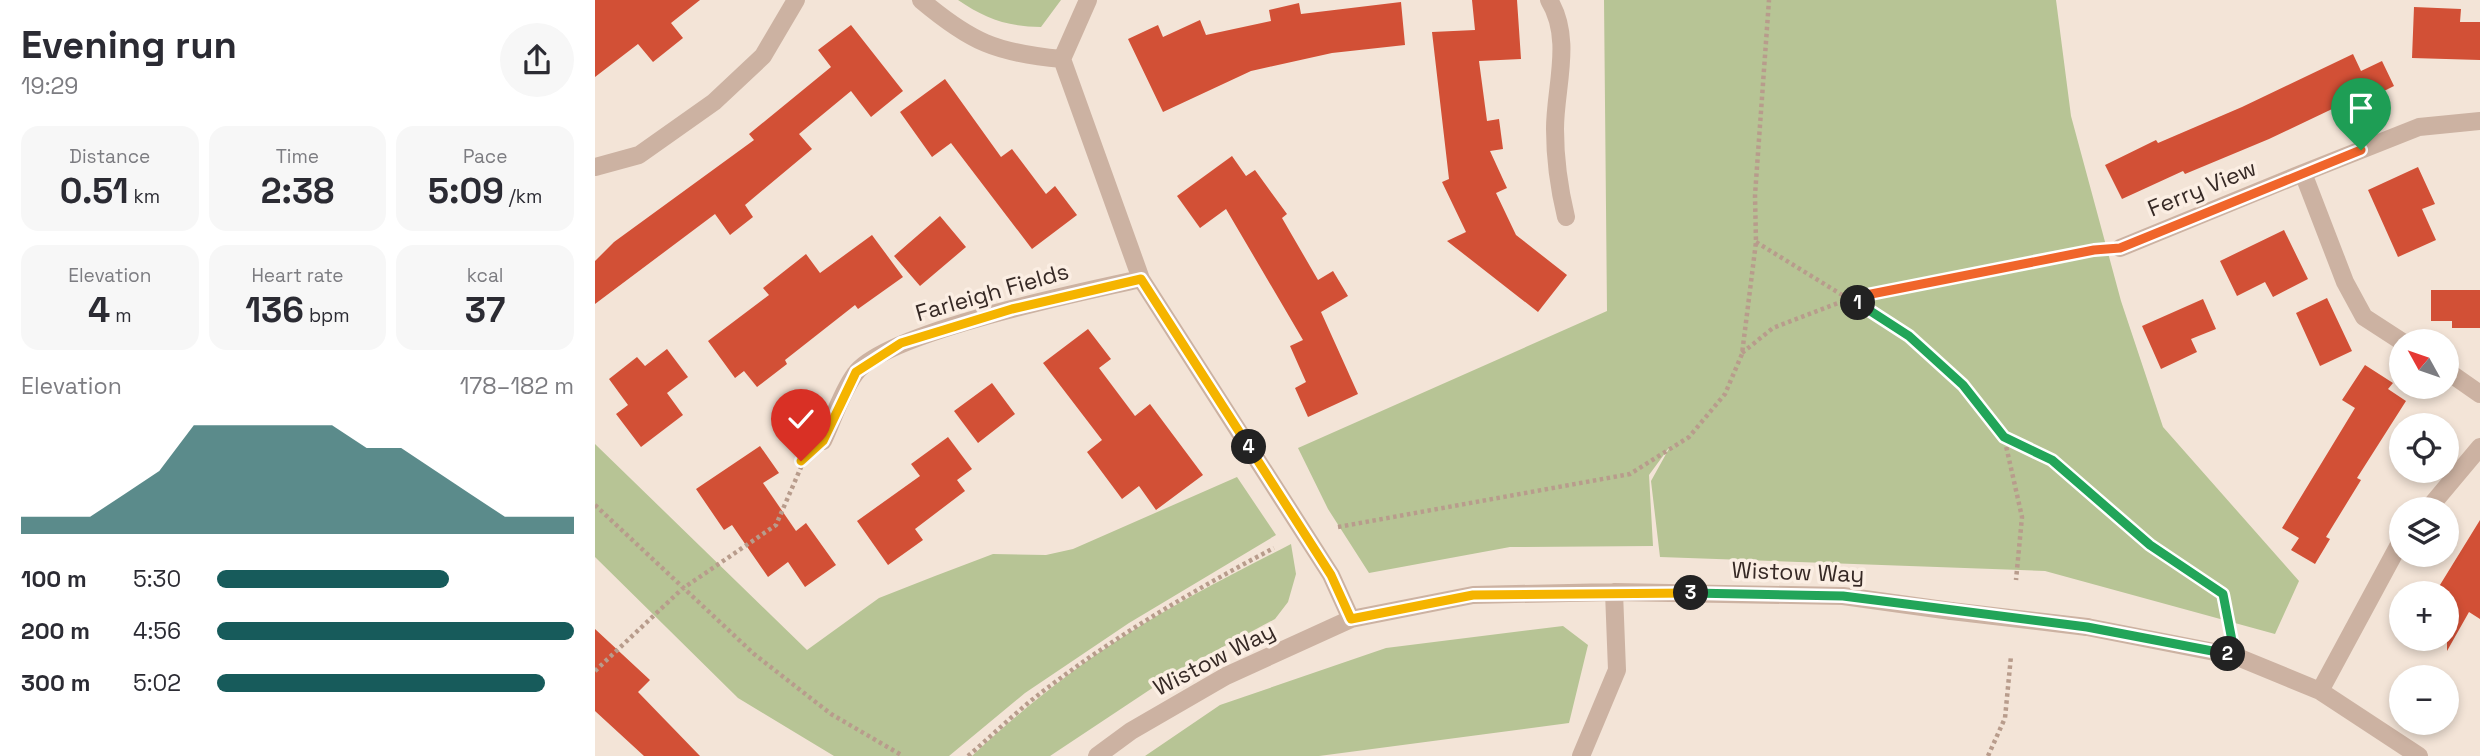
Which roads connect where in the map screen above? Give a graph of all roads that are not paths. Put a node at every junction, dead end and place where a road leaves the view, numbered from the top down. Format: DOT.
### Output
graph roads {
  1 [pos="796,0"];
  2 [pos="921,0"];
  3 [pos="1088,0"];
  4 [pos="1549,0"];
  5 [pos="1062,59"];
  6 [pos="2480,121"];
  7 [pos="595,167"];
  8 [pos="2303,173"];
  9 [pos="1566,216"];
  10 [pos="2120,248"];
  11 [pos="1141,279"];
  12 [pos="2389,333"];
  13 [pos="2459,379"];
  14 [pos="2480,394"];
  15 [pos="823,441"];
  16 [pos="2480,447"];
  17 [pos="2438,497"];
  18 [pos="2389,563"];
  19 [pos="1614,592"];
  20 [pos="1351,619"];
  21 [pos="2320,691"];
  22 [pos="1097,756"];
  23 [pos="1581,756"];
  24 [pos="2419,756"];
  1 -- 7 [label="street"];
  2 -- 5 [label="street"];
  3 -- 5 [label="street"];
  4 -- 9 [label="street"];
  5 -- 11 [label="street"];
  6 -- 8 [label="street, Ferry View"];
  8 -- 10 [label="street, Ferry View"];
  8 -- 12 [label="street"];
  11 -- 15 [label="street, Farleigh Fields"];
  11 -- 20 [label="street"];
  13 -- 14 [label="street"];
  16 -- 17 [label="street"];
  18 -- 21 [label="street"];
  19 -- 20 [label="street, Wistow Way"];
  19 -- 21 [label="street, Wistow Way, bridge"];
  19 -- 23 [label="street"];
  20 -- 22 [label="street, Wistow Way"];
  21 -- 24 [label="street, Wistow Way"];
}
